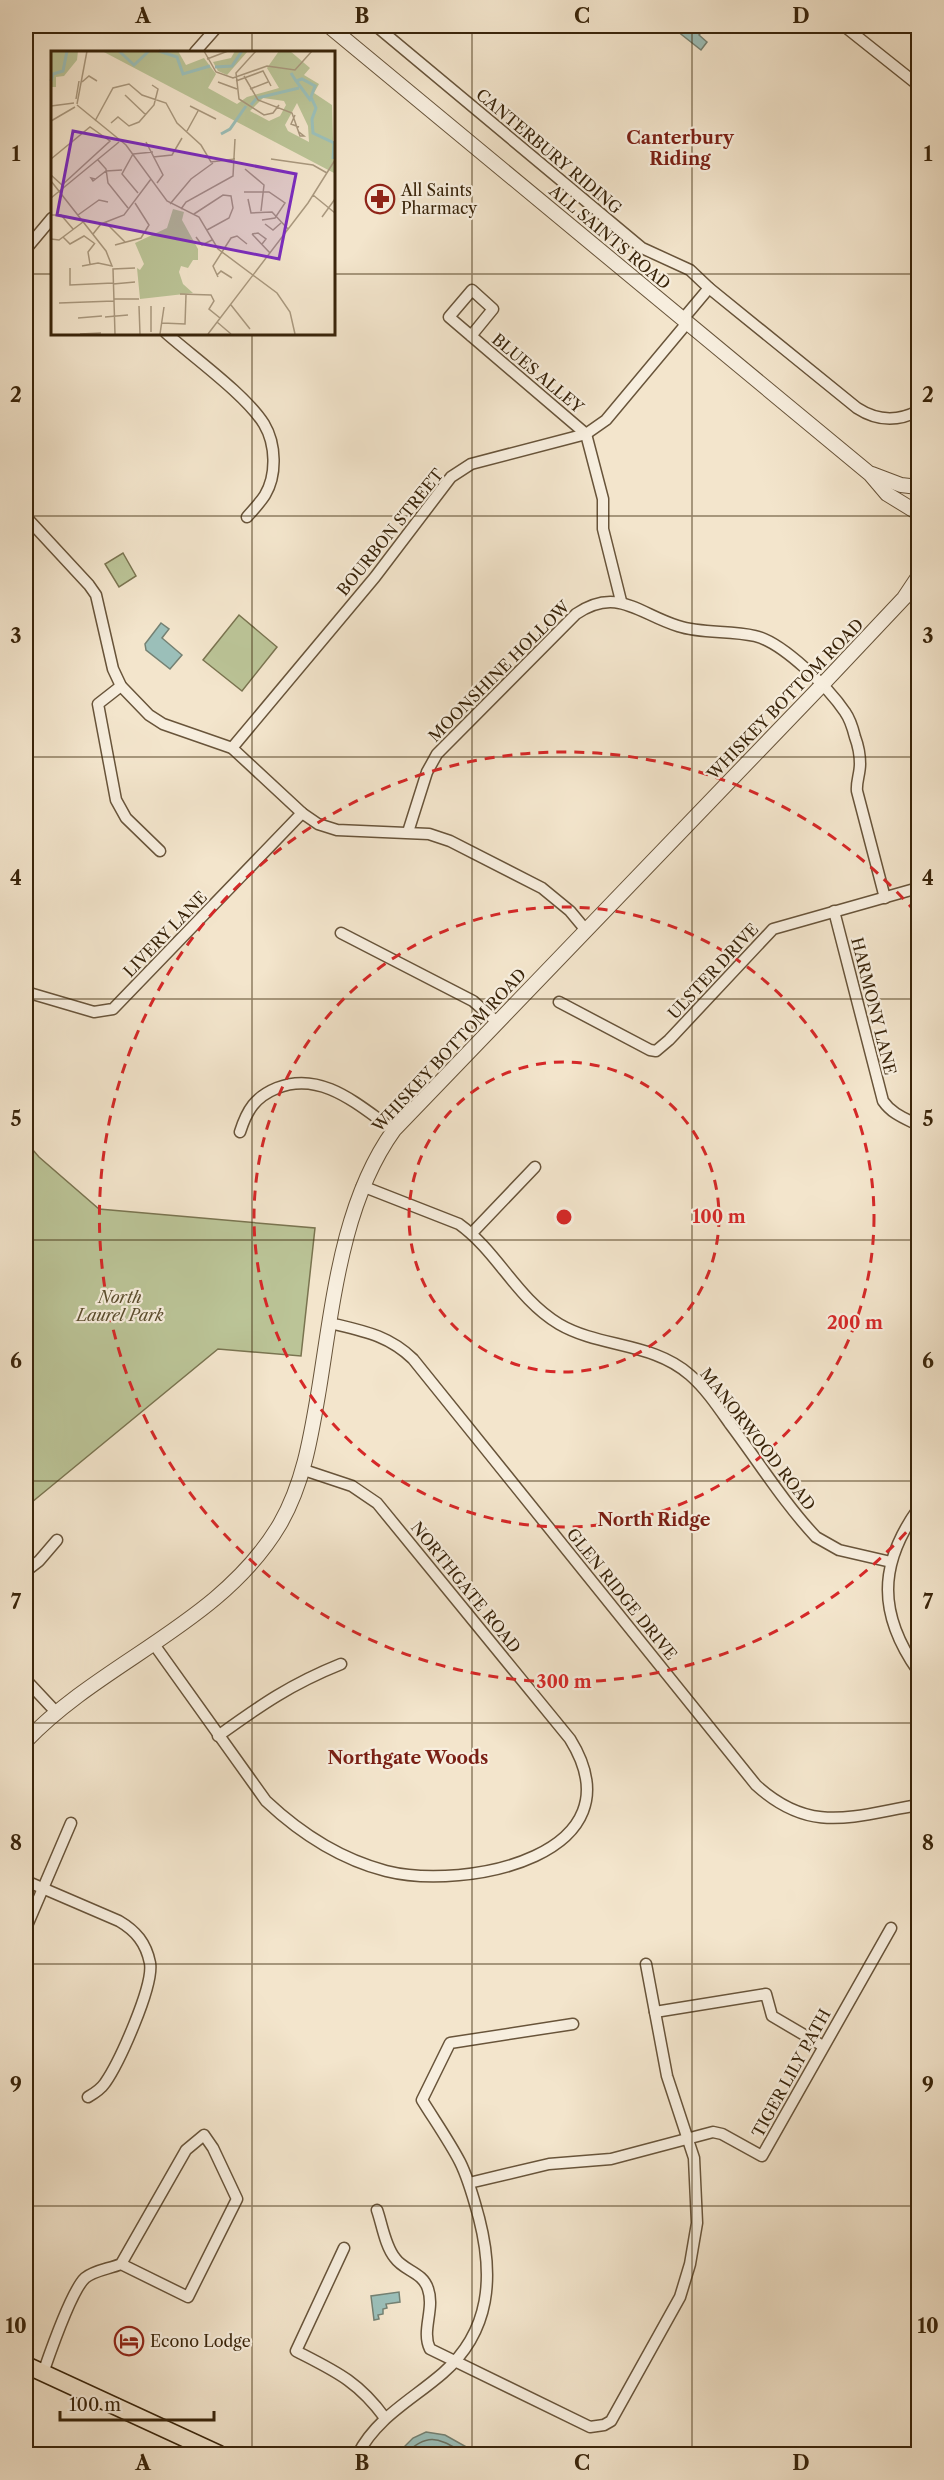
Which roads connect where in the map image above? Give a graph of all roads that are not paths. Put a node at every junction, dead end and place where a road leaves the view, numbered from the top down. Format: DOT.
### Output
graph roads {
  1 [pos="218,26"];
  2 [pos="329,26"];
  3 [pos="376,26"];
  4 [pos="844,26"];
  5 [pos="196,51"];
  6 [pos="918,85"];
  7 [pos="49,230"];
  8 [pos="26,249"];
  9 [pos="709,288"];
  10 [pos="685,321"];
  11 [pos="167,334"];
  12 [pos="471,336"];
  13 [pos="918,411"];
  14 [pos="586,434"];
  15 [pos="870,474"];
  16 [pos="918,487"];
  17 [pos="918,494"];
  18 [pos="918,513"];
  19 [pos="26,517"];
  20 [pos="248,517"];
  21 [pos="34,526"];
  22 [pos="26,535"];
  23 [pos="918,577"];
  24 [pos="621,601"];
  25 [pos="822,685"];
  26 [pos="121,686"];
  27 [pos="232,748"];
  28 [pos="302,813"];
  29 [pos="408,832"];
  30 [pos="160,851"];
  31 [pos="918,888"];
  32 [pos="885,898"];
  33 [pos="834,911"];
  34 [pos="585,929"];
  35 [pos="341,933"];
  36 [pos="26,992"];
  37 [pos="558,1002"];
  38 [pos="497,1022"];
  39 [pos="918,1125"];
  40 [pos="394,1130"];
  41 [pos="240,1132"];
  42 [pos="535,1167"];
  43 [pos="362,1186"];
  44 [pos="472,1233"];
  45 [pos="330,1323"];
  46 [pos="304,1470"];
  47 [pos="918,1509"];
  48 [pos="57,1540"];
  49 [pos="891,1562"];
  50 [pos="26,1571"];
  51 [pos="153,1643"];
  52 [pos="341,1664"];
  53 [pos="918,1671"];
  54 [pos="26,1680"];
  55 [pos="56,1712"];
  56 [pos="218,1736"];
  57 [pos="26,1741"];
  58 [pos="918,1805"];
  59 [pos="71,1823"];
  60 [pos="26,1881"];
  61 [pos="43,1889"];
  62 [pos="26,1928"];
  63 [pos="891,1928"];
  64 [pos="646,1964"];
  65 [pos="655,2012"];
  66 [pos="573,2024"];
  67 [pos="823,2046"];
  68 [pos="88,2097"];
  69 [pos="689,2138"];
  70 [pos="469,2183"];
  71 [pos="378,2210"];
  72 [pos="344,2248"];
  73 [pos="121,2264"];
  74 [pos="453,2362"];
  75 [pos="26,2365"];
  76 [pos="43,2373"];
  77 [pos="385,2418"];
  78 [pos="219,2454"];
  79 [pos="358,2454"];
  1 -- 5 [label="street"];
  2 -- 10 [label="street, ALL SAINTS ROAD"];
  3 -- 9 [label="street, CANTERBURY RIDING"];
  4 -- 6 [label="street"];
  7 -- 8 [label="street"];
  9 -- 10 [label="street"];
  9 -- 13 [label="street, CANTERBURY RIDING"];
  10 -- 14 [label="street, BOURBON STREET"];
  10 -- 15 [label="street, ALL SAINTS ROAD"];
  11 -- 20 [label="street"];
  12 -- 14 [label="street, BLUES ALLEY"];
  14 -- 24 [label="street"];
  14 -- 27 [label="street, BOURBON STREET"];
  15 -- 16 [label="street, ALL SAINTS ROAD"];
  15 -- 18 [label="street, ALL SAINTS ROAD"];
  17 -- 18 [label="street"];
  19 -- 21 [label="street"];
  21 -- 22 [label="street"];
  21 -- 26 [label="street"];
  23 -- 25 [label="street, WHISKEY BOTTOM ROAD"];
  24 -- 25 [label="street"];
  24 -- 29 [label="street, MOONSHINE HOLLOW"];
  25 -- 32 [label="street"];
  25 -- 34 [label="street, WHISKEY BOTTOM ROAD"];
  26 -- 27 [label="street"];
  26 -- 30 [label="street"];
  27 -- 28 [label="street"];
  28 -- 29 [label="street"];
  28 -- 36 [label="street, LIVERY LANE"];
  29 -- 34 [label="street"];
  31 -- 32 [label="street, ULSTER DRIVE"];
  32 -- 33 [label="street, ULSTER DRIVE"];
  33 -- 37 [label="street, ULSTER DRIVE"];
  33 -- 39 [label="street, HARMONY LANE"];
  34 -- 38 [label="street, WHISKEY BOTTOM ROAD"];
  35 -- 38 [label="street"];
  38 -- 40 [label="street, WHISKEY BOTTOM ROAD"];
  40 -- 41 [label="street"];
  40 -- 43 [label="street, WHISKEY BOTTOM ROAD"];
  42 -- 44 [label="street"];
  43 -- 44 [label="street, MANORWOOD ROAD"];
  43 -- 45 [label="street, WHISKEY BOTTOM ROAD"];
  44 -- 49 [label="street, MANORWOOD ROAD"];
  45 -- 46 [label="street, WHISKEY BOTTOM ROAD"];
  45 -- 58 [label="street, GLEN RIDGE DRIVE"];
  46 -- 51 [label="street, WHISKEY BOTTOM ROAD"];
  46 -- 56 [label="street, NORTHGATE ROAD"];
  47 -- 49 [label="street"];
  48 -- 50 [label="street"];
  49 -- 53 [label="street"];
  51 -- 55 [label="street, WHISKEY BOTTOM ROAD"];
  51 -- 56 [label="street, NORTHGATE ROAD"];
  52 -- 56 [label="street"];
  54 -- 55 [label="street"];
  55 -- 57 [label="street, WHISKEY BOTTOM ROAD"];
  59 -- 61 [label="street"];
  60 -- 61 [label="street"];
  61 -- 62 [label="street"];
  61 -- 68 [label="street"];
  63 -- 67 [label="street, TIGER LILY PATH"];
  64 -- 65 [label="street"];
  65 -- 67 [label="street"];
  65 -- 69 [label="street"];
  66 -- 70 [label="street"];
  67 -- 69 [label="street, TIGER LILY PATH"];
  69 -- 70 [label="street, TIGER LILY PATH"];
  69 -- 74 [label="street"];
  70 -- 74 [label="street"];
  71 -- 74 [label="street"];
  72 -- 77 [label="street"];
  73 -- 73 [label="street"];
  73 -- 76 [label="street"];
  74 -- 77 [label="street"];
  75 -- 76 [label="main road"];
  76 -- 78 [label="main road"];
  77 -- 79 [label="street"];
}
